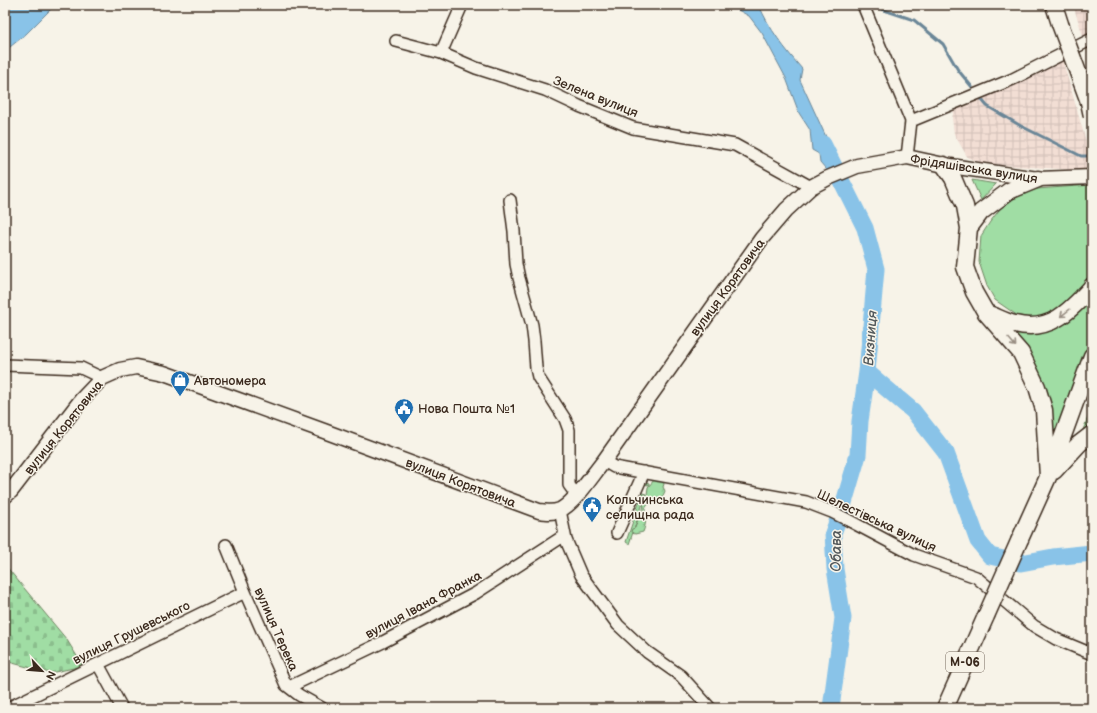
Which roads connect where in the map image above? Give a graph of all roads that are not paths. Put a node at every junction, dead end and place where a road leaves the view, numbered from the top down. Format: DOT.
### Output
graph roads {
  1 [pos="462,5"];
  2 [pos="863,5"];
  3 [pos="1054,5"];
  4 [pos="1092,39"];
  5 [pos="396,41"];
  6 [pos="441,53"];
  7 [pos="1092,116"];
  8 [pos="911,121"];
  9 [pos="907,157"];
  10 [pos="944,165"];
  11 [pos="1092,177"];
  12 [pos="828,178"];
  13 [pos="1038,179"];
  14 [pos="811,187"];
  15 [pos="510,200"];
  16 [pos="969,228"];
  17 [pos="1092,286"];
  18 [pos="986,313"];
  19 [pos="1092,356"];
  20 [pos="5,365"];
  21 [pos="102,378"];
  22 [pos="1092,434"];
  23 [pos="604,461"];
  24 [pos="644,472"];
  25 [pos="1048,477"];
  26 [pos="5,496"];
  27 [pos="577,496"];
  28 [pos="560,510"];
  29 [pos="618,533"];
  30 [pos="565,535"];
  31 [pos="226,546"];
  32 [pos="245,592"];
  33 [pos="1092,654"];
  34 [pos="98,664"];
  35 [pos="289,687"];
  36 [pos="8,708"];
  37 [pos="122,708"];
  38 [pos="322,708"];
  39 [pos="710,708"];
  40 [pos="945,708"];
  1 -- 6 [label="street"];
  2 -- 8 [label="street"];
  3 -- 7 [label="highway, bridge"];
  4 -- 8 [label="street"];
  5 -- 6 [label="street, Зелена вулиця"];
  6 -- 14 [label="street, Зелена вулиця"];
  8 -- 9 [label="street"];
  9 -- 10 [label="main road, Фрідяшівська вулиця"];
  9 -- 12 [label="main road, Фрідяшівська вулиця"];
  10 -- 13 [label="main road, Фрідяшівська вулиця"];
  10 -- 16 [label="highway"];
  11 -- 13 [label="main road, Фрідяшівська вулиця"];
  12 -- 14 [label="main road, вулиця Корятовича"];
  13 -- 16 [label="highway"];
  14 -- 23 [label="main road, вулиця Корятовича"];
  15 -- 27 [label="street"];
  16 -- 18 [label="highway"];
  17 -- 18 [label="highway, one-way"];
  18 -- 25 [label="highway, one-way"];
  19 -- 25 [label="highway, М-06"];
  20 -- 21 [label="street"];
  21 -- 26 [label="main road, вулиця Корятовича"];
  21 -- 28 [label="main road, вулиця Корятовича"];
  22 -- 25 [label="highway"];
  23 -- 24 [label="street, Шелестівська вулиця"];
  23 -- 27 [label="main road, вулиця Корятовича"];
  24 -- 29 [label="street"];
  24 -- 33 [label="street, Шелестівська вулиця"];
  25 -- 40 [label="highway, М-06, bridge"];
  27 -- 28 [label="main road, вулиця Корятовича"];
  28 -- 30 [label="street"];
  30 -- 35 [label="street, вулиця Івана Франка"];
  30 -- 39 [label="street"];
  31 -- 32 [label="street, вулиця Терека"];
  32 -- 34 [label="street, вулиця Грушевського"];
  32 -- 35 [label="street, вулиця Терека"];
  34 -- 36 [label="street, вулиця Грушевського"];
  34 -- 37 [label="street"];
  35 -- 38 [label="street, вулиця Терека"];
}
